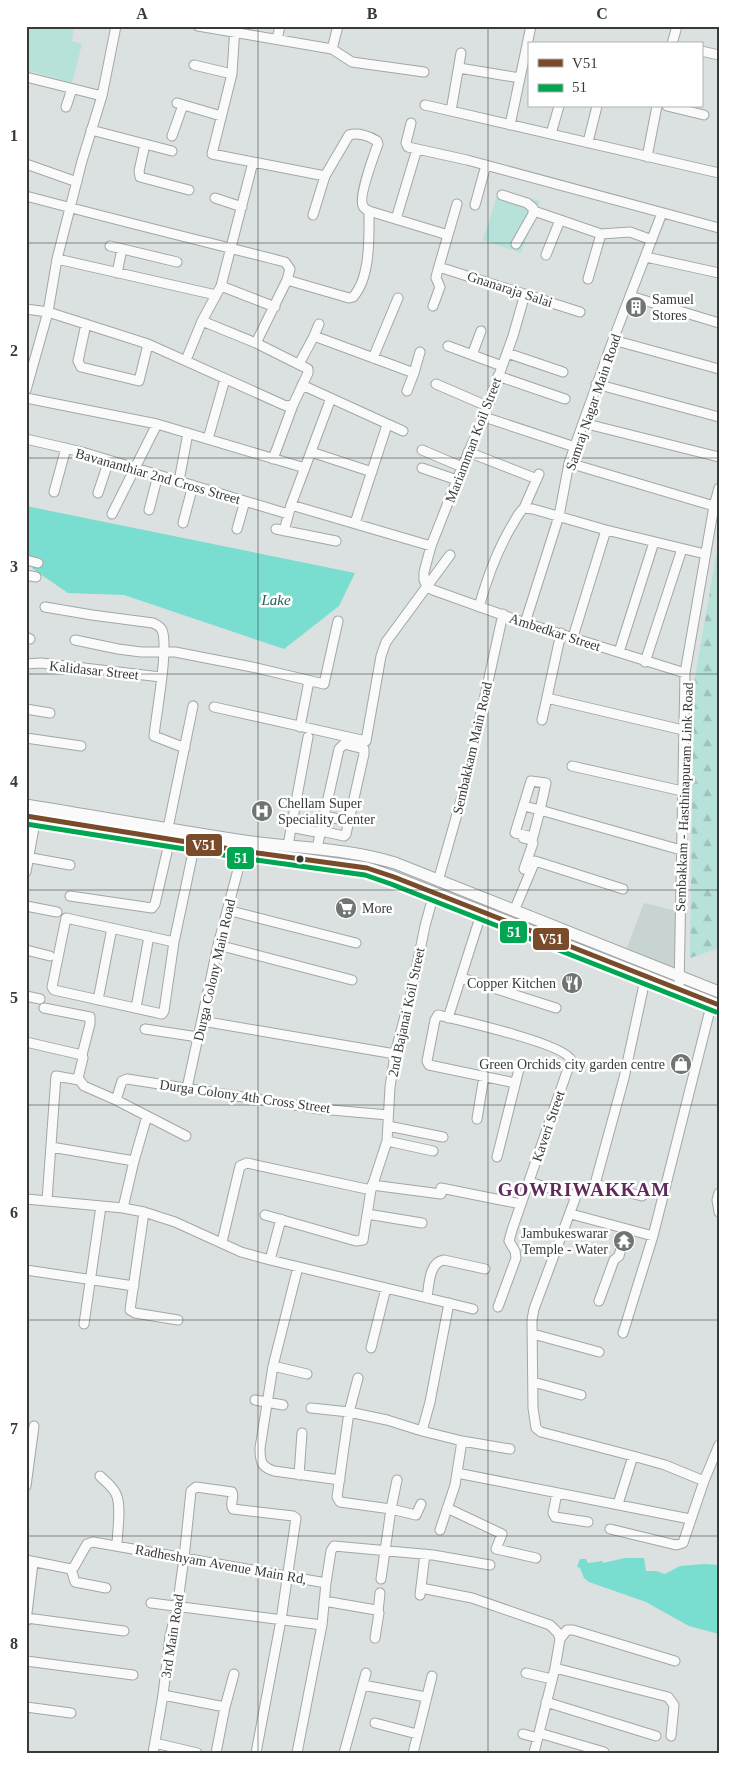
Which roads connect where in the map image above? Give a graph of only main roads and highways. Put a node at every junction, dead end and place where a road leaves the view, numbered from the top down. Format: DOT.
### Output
graph roads {
  1 [pos="26,805"];
  2 [pos="31,816"];
  3 [pos="169,834"];
  4 [pos="438,881"];
  5 [pos="434,893"];
  6 [pos="717,1000"];
  1 -- 3 [label="main road"];
  2 -- 3 [label="main road"];
  3 -- 4 [label="main road"];
  3 -- 5 [label="main road"];
  4 -- 5 [label="main road"];
  4 -- 6 [label="main road"];
  5 -- 6 [label="main road"];
}
